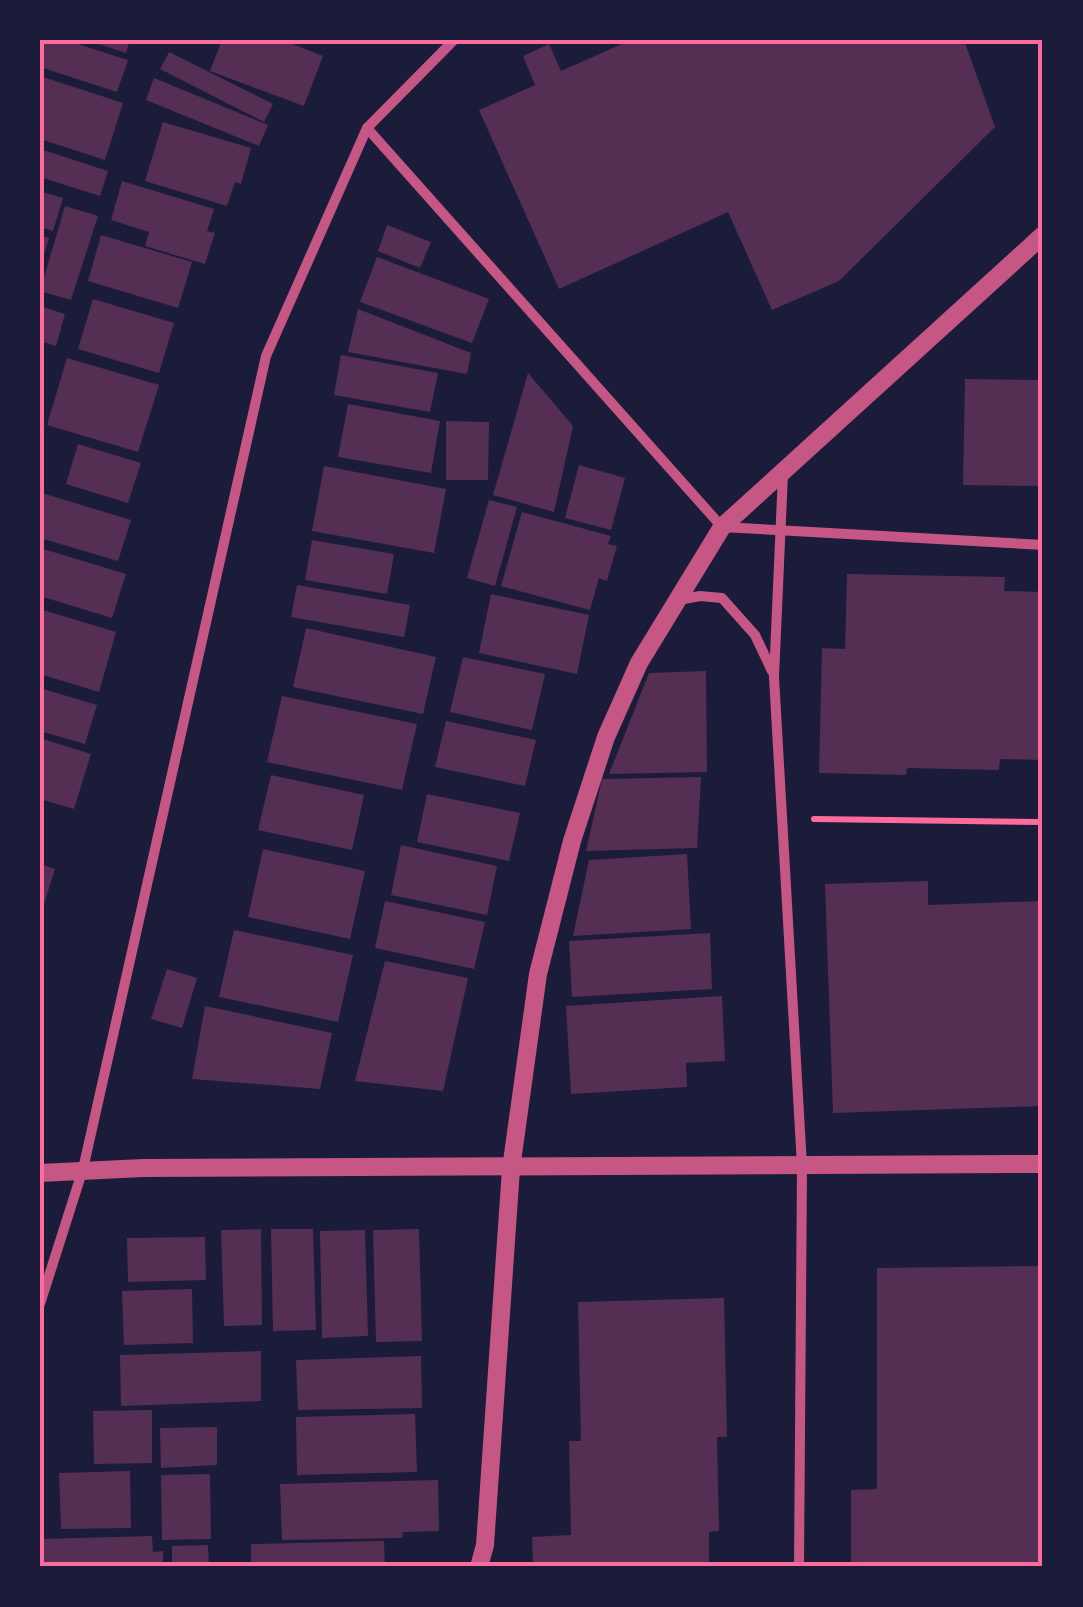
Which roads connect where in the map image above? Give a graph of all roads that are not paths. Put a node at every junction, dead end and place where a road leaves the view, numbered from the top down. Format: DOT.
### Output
graph roads {
  1 [pos="454,40"];
  2 [pos="366,128"];
  3 [pos="1043,236"];
  4 [pos="783,470"];
  5 [pos="722,526"];
  6 [pos="782,530"];
  7 [pos="1043,545"];
  8 [pos="677,601"];
  9 [pos="774,677"];
  10 [pos="1043,1164"];
  11 [pos="802,1166"];
  12 [pos="510,1168"];
  13 [pos="83,1169"];
  14 [pos="40,1173"];
  15 [pos="40,1304"];
  16 [pos="479,1567"];
  17 [pos="798,1567"];
  1 -- 2 [label="street"];
  2 -- 5 [label="street"];
  2 -- 13 [label="street"];
  3 -- 4 [label="street"];
  4 -- 5 [label="street"];
  4 -- 6 [label="street"];
  5 -- 6 [label="street"];
  5 -- 8 [label="street"];
  6 -- 7 [label="street"];
  6 -- 9 [label="street"];
  8 -- 9 [label="street"];
  8 -- 12 [label="street"];
  9 -- 11 [label="street"];
  10 -- 11 [label="street"];
  11 -- 12 [label="street"];
  11 -- 17 [label="street"];
  12 -- 13 [label="street"];
  12 -- 16 [label="street"];
  13 -- 14 [label="street"];
  13 -- 15 [label="street"];
}
